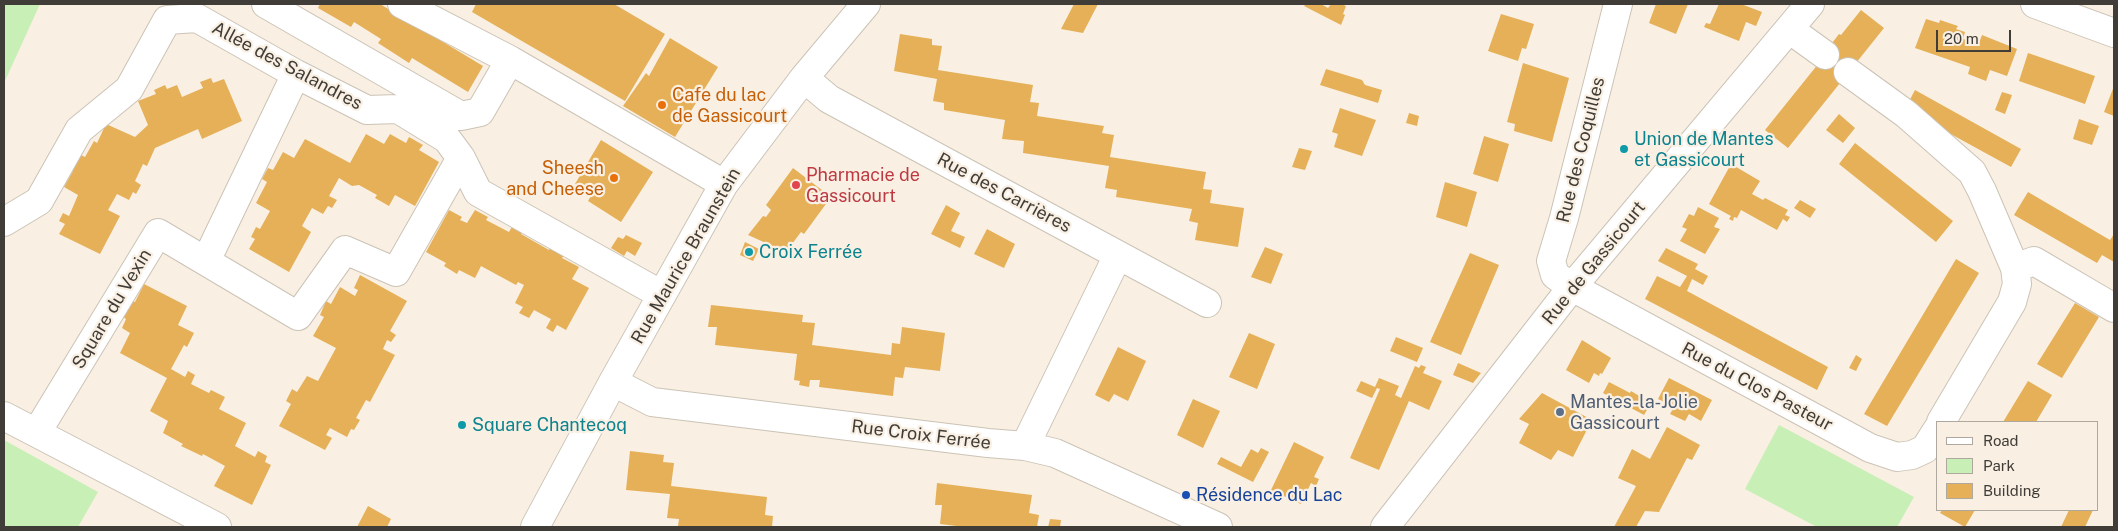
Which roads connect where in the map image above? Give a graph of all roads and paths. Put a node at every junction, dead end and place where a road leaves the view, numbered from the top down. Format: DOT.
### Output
graph roads {
  1 [pos="266,4"];
  2 [pos="402,4"];
  3 [pos="866,4"];
  4 [pos="1618,4"];
  5 [pos="1810,4"];
  6 [pos="2035,4"];
  7 [pos="1789,28"];
  8 [pos="2114,32"];
  9 [pos="1825,55"];
  10 [pos="510,60"];
  11 [pos="1848,72"];
  12 [pos="296,74"];
  13 [pos="804,78"];
  14 [pos="461,158"];
  15 [pos="724,184"];
  16 [pos="4,222"];
  17 [pos="1118,255"];
  18 [pos="206,261"];
  19 [pos="2015,268"];
  20 [pos="1572,287"];
  21 [pos="662,295"];
  22 [pos="1207,303"];
  23 [pos="2114,308"];
  24 [pos="613,382"];
  25 [pos="4,416"];
  26 [pos="1942,421"];
  27 [pos="37,432"];
  28 [pos="1936,432"];
  29 [pos="1025,446"];
  30 [pos="217,527"];
  31 [pos="535,527"];
  32 [pos="1218,527"];
  33 [pos="1385,527"];
  1 -- 10 [label="street"];
  2 -- 10 [label="street"];
  3 -- 13 [label="street, Rue Maurice Braunstein"];
  4 -- 20 [label="street, Rue des Coquilles"];
  5 -- 7 [label="street, Rue de Gassicourt"];
  6 -- 8 [label="street"];
  7 -- 9 [label="street"];
  7 -- 20 [label="street, Rue de Gassicourt"];
  10 -- 15 [label="street"];
  11 -- 19 [label="street"];
  12 -- 14 [label="street, Allée des Salandres"];
  12 -- 16 [label="street, Allée des Salandres"];
  12 -- 18 [label="street"];
  13 -- 15 [label="street, Rue Maurice Braunstein"];
  13 -- 17 [label="street, Rue des Carrières"];
  14 -- 18 [label="street, Square du Vexin"];
  14 -- 21 [label="street, Allée des Salandres"];
  15 -- 21 [label="street, Rue Maurice Braunstein"];
  17 -- 22 [label="street, Rue des Carrières"];
  17 -- 29 [label="street"];
  18 -- 27 [label="street, Square du Vexin"];
  19 -- 23 [label="street"];
  19 -- 26 [label="street"];
  20 -- 28 [label="street, Rue du Clos Pasteur"];
  20 -- 33 [label="street, Rue de Gassicourt"];
  21 -- 24 [label="street, Rue Maurice Braunstein"];
  24 -- 29 [label="street, Rue Croix Ferrée"];
  24 -- 31 [label="street, Rue Maurice Braunstein"];
  25 -- 27 [label="street"];
  27 -- 30 [label="street"];
  29 -- 32 [label="street, Rue Croix Ferrée"];
}
